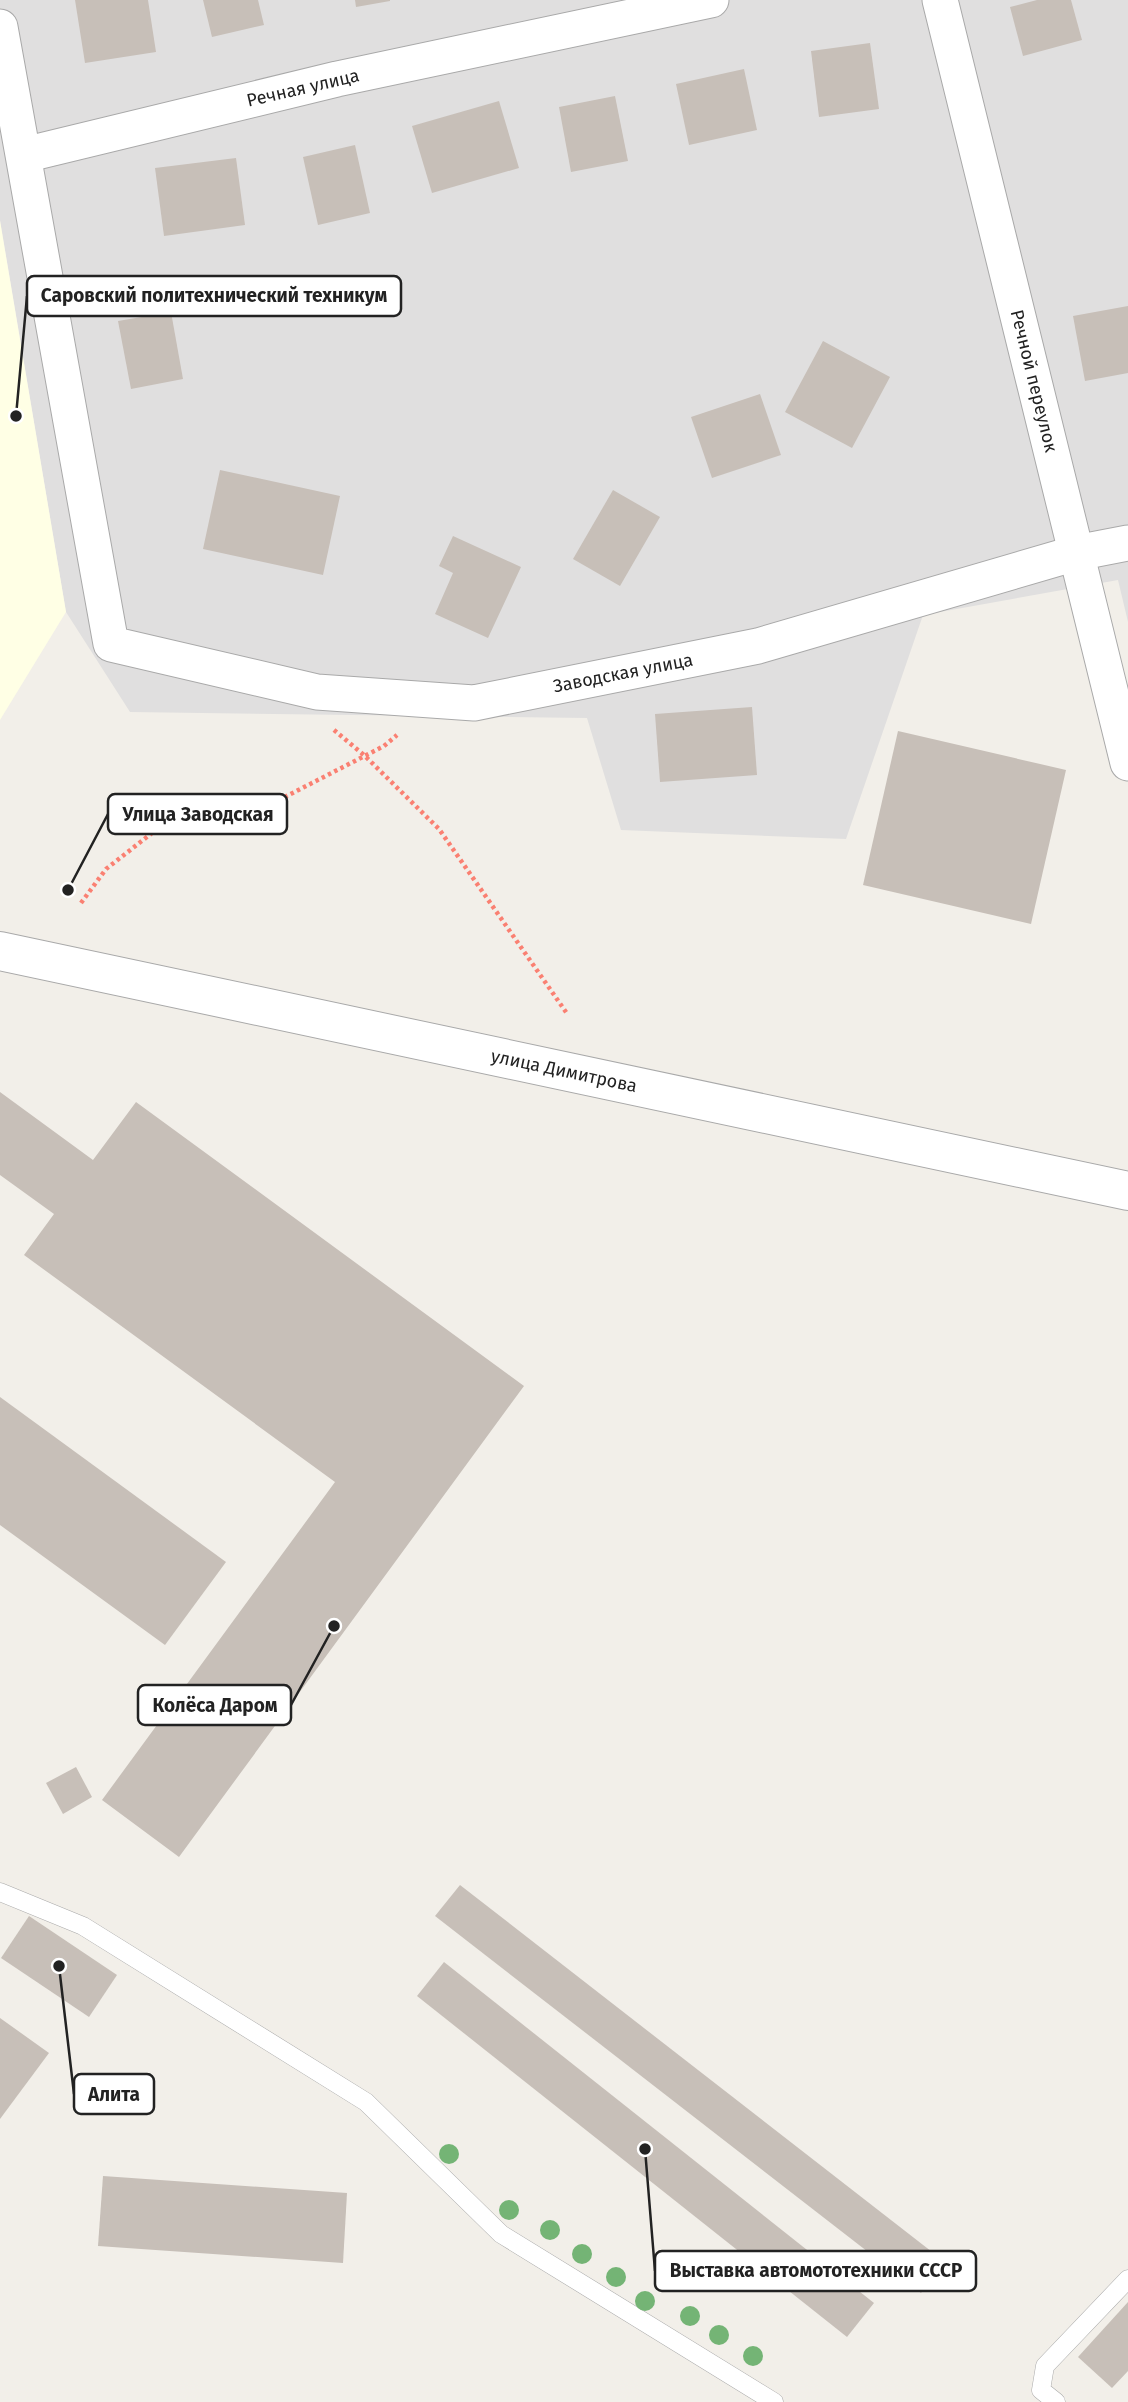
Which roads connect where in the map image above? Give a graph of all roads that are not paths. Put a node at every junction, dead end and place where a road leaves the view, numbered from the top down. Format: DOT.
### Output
graph roads {
  1 [pos="711,0"];
  2 [pos="940,0"];
  3 [pos="0,27"];
  4 [pos="24,155"];
  5 [pos="1128,543"];
  6 [pos="1076,553"];
  7 [pos="1128,763"];
  8 [pos="0,951"];
  9 [pos="1128,1191"];
  10 [pos="0,1892"];
  11 [pos="1128,2280"];
  12 [pos="774,2402"];
  13 [pos="1056,2402"];
  1 -- 4 [label="street, Речная улица"];
  2 -- 6 [label="street, Речной переулок"];
  3 -- 4 [label="street"];
  4 -- 6 [label="street, Заводская улица"];
  5 -- 6 [label="street, Заводская улица"];
  6 -- 7 [label="street, Речной переулок"];
  8 -- 9 [label="street, улица Димитрова"];
  10 -- 12 [label="lane"];
  11 -- 13 [label="lane"];
}
